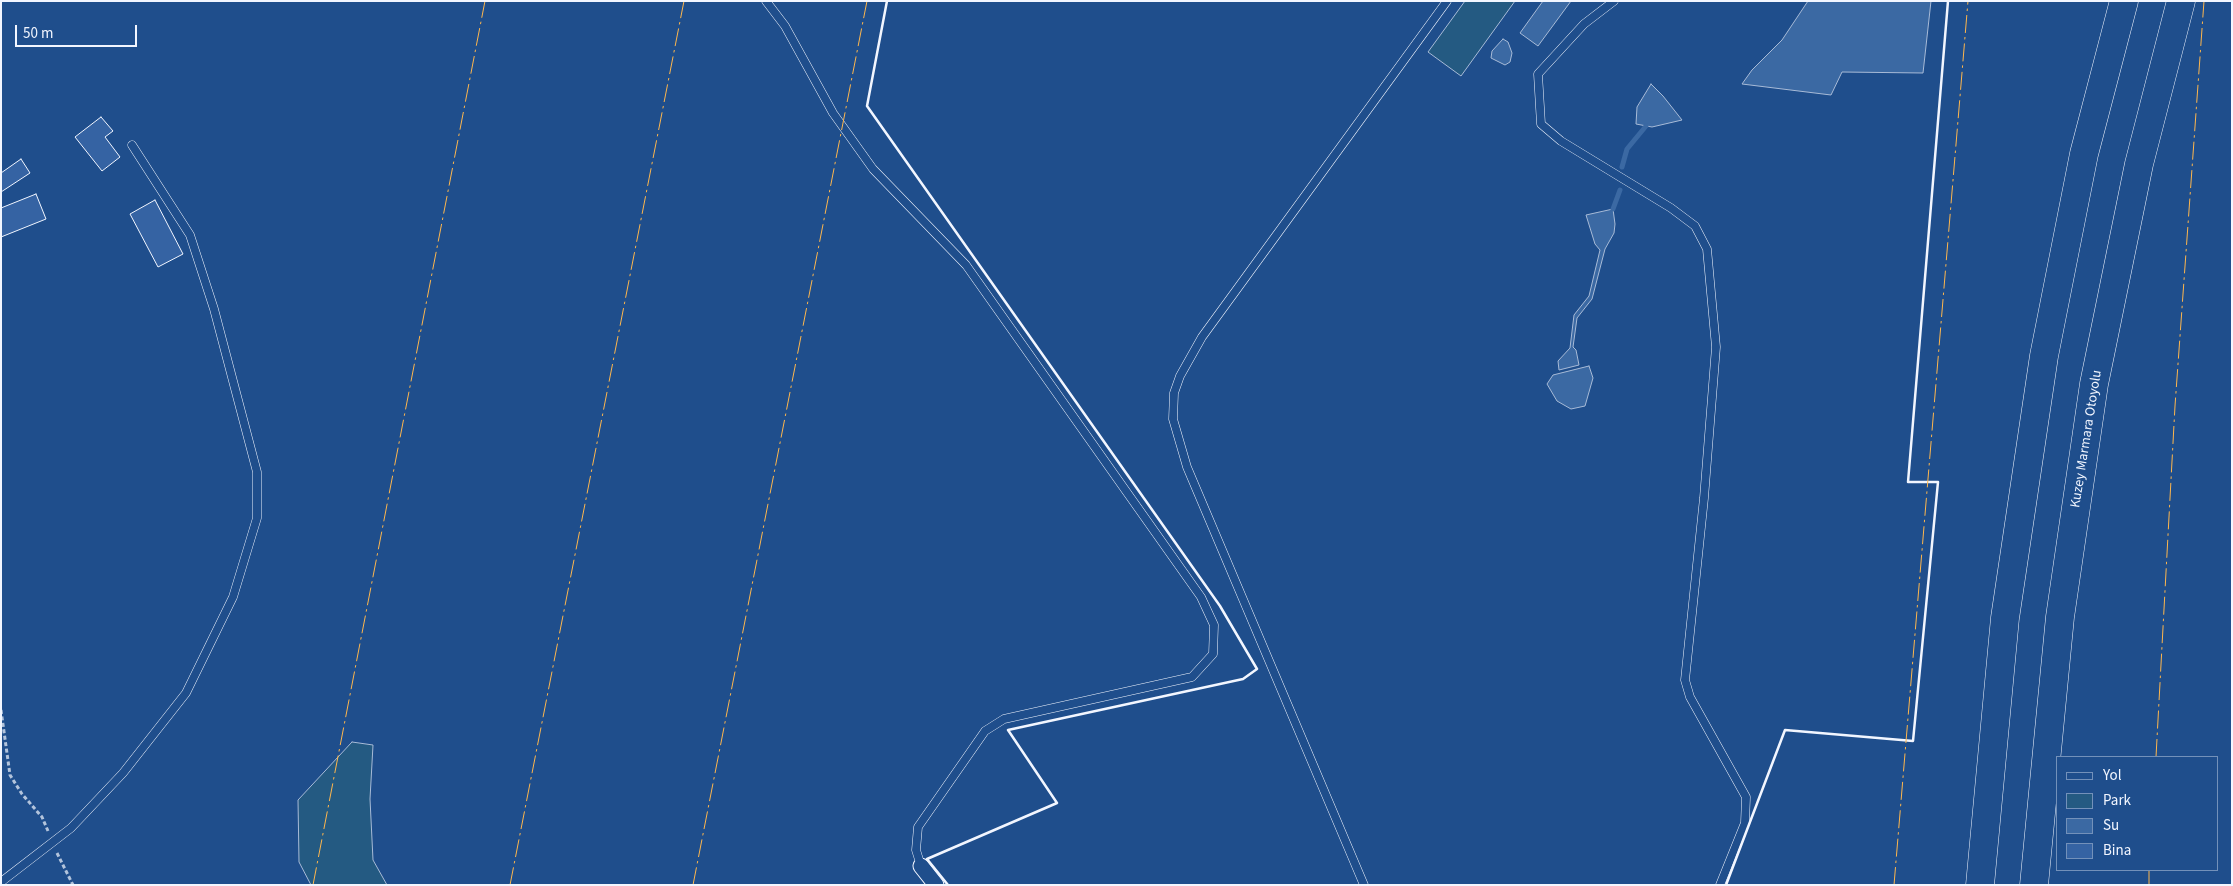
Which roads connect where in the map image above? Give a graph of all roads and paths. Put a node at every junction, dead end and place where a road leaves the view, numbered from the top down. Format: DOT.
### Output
graph roads {
  1 [pos="766,1"];
  2 [pos="1447,1"];
  3 [pos="1614,1"];
  4 [pos="2124,1"];
  5 [pos="2181,1"];
  6 [pos="132,145"];
  7 [pos="1,710"];
  8 [pos="53,843"];
  9 [pos="921,866"];
  10 [pos="1,882"];
  11 [pos="73,885"];
  12 [pos="936,885"];
  13 [pos="1364,885"];
  14 [pos="1720,885"];
  15 [pos="1980,885"];
  16 [pos="2034,885"];
  1 -- 9 [label="lane"];
  2 -- 13 [label="lane"];
  3 -- 14 [label="lane"];
  4 -- 15 [label="highway"];
  5 -- 16 [label="highway, Kuzey Marmara Otoyolu"];
  6 -- 8 [label="lane"];
  7 -- 8 [label="path"];
  8 -- 10 [label="lane"];
  8 -- 11 [label="path"];
  9 -- 12 [label="street"];
}
